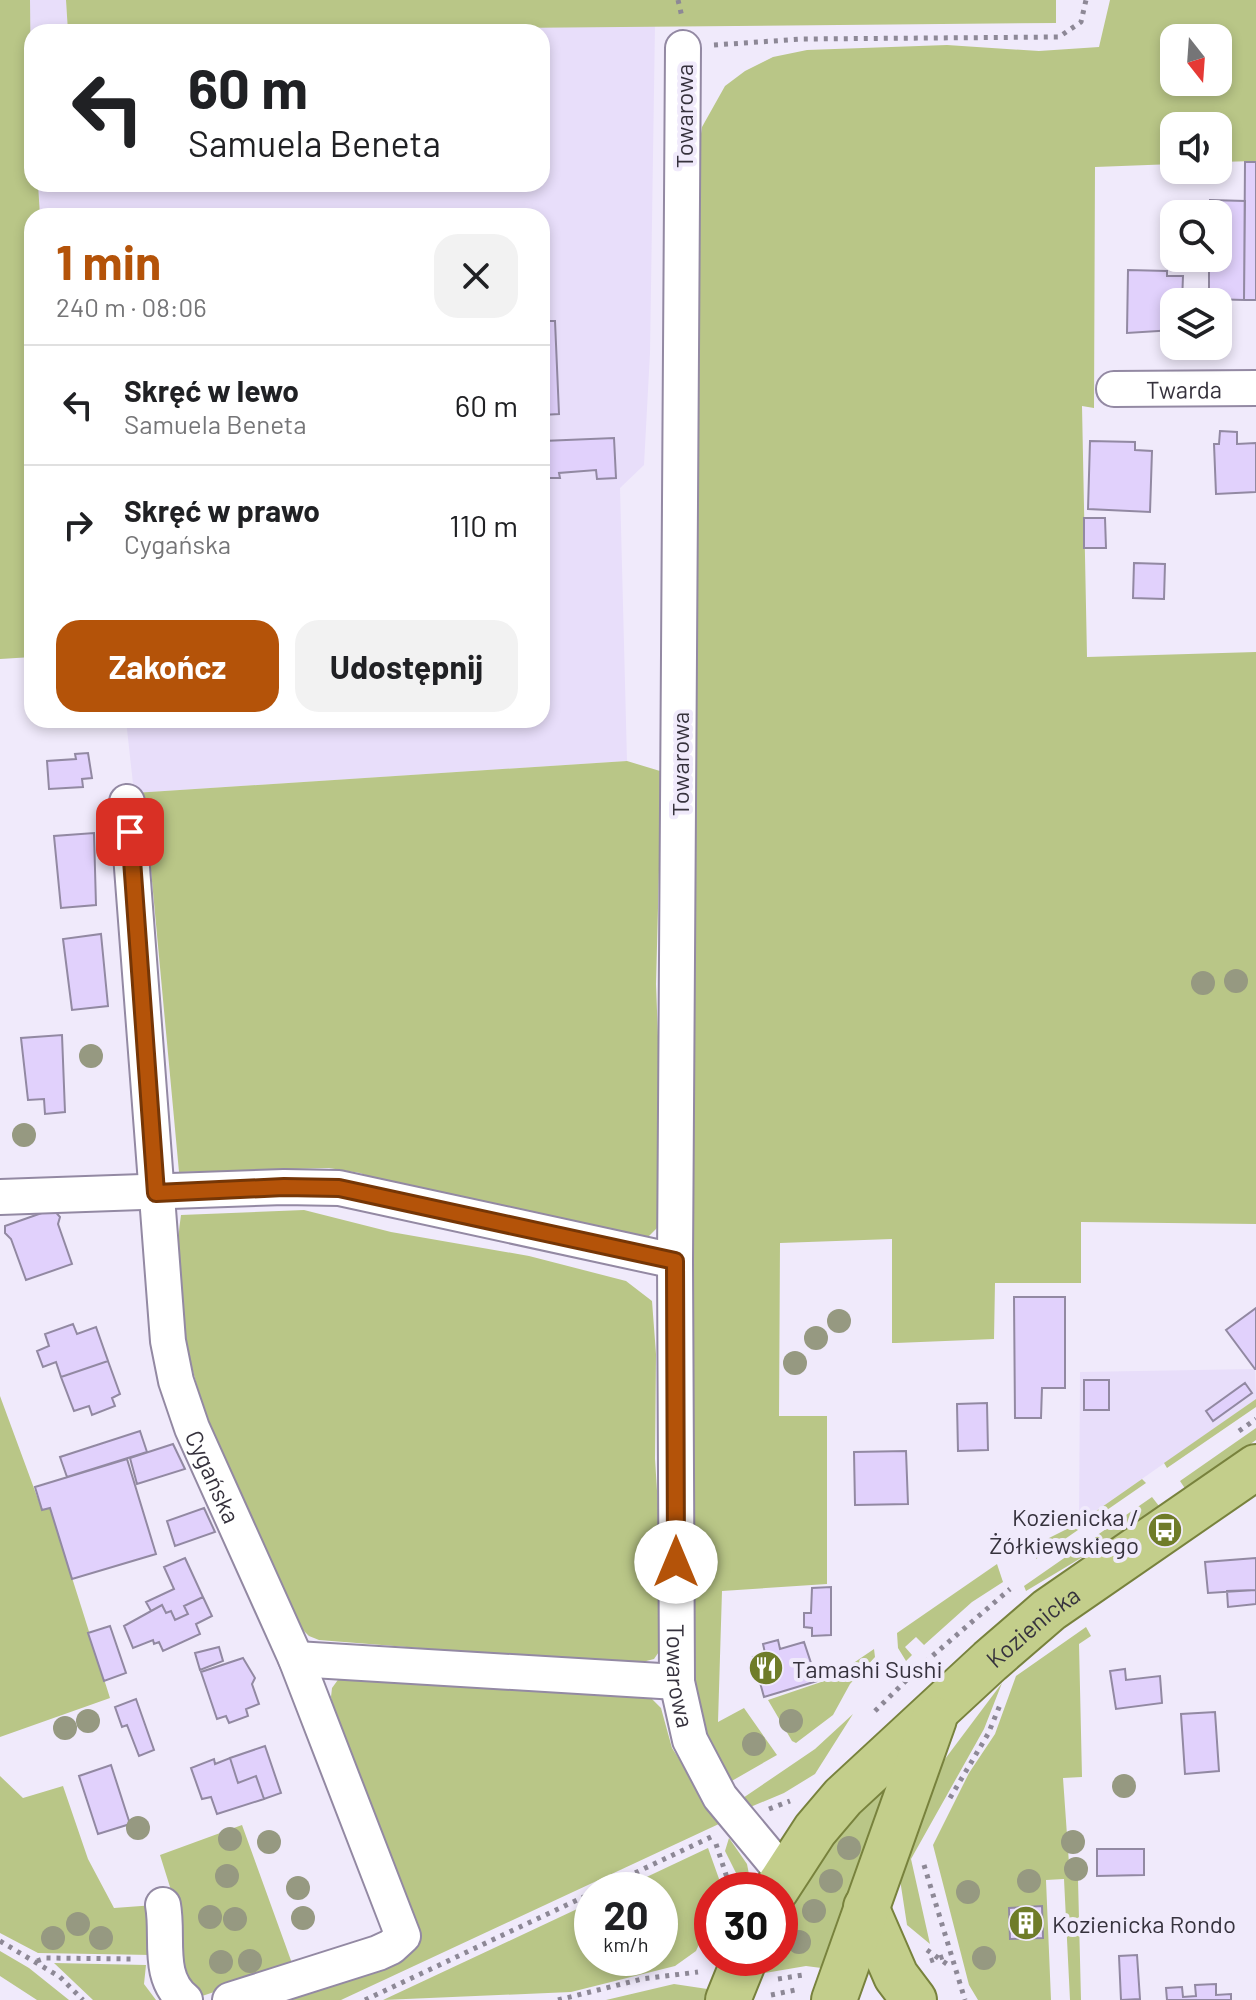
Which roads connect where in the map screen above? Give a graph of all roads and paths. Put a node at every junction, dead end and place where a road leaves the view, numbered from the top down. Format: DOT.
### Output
graph roads {
  1 [pos="1086,0"];
  2 [pos="683,48"];
  3 [pos="1256,388"];
  4 [pos="1114,389"];
  5 [pos="127,802"];
  6 [pos="156,1193"];
  7 [pos="0,1197"];
  8 [pos="675,1261"];
  9 [pos="1256,1467"];
  10 [pos="296,1659"];
  11 [pos="677,1682"];
  12 [pos="1006,1689"];
  13 [pos="937,1713"];
  14 [pos="944,1808"];
  15 [pos="727,1829"];
  16 [pos="922,1856"];
  17 [pos="637,1872"];
  18 [pos="730,1872"];
  19 [pos="770,1872"];
  20 [pos="787,1872"];
  21 [pos="574,1901"];
  22 [pos="163,1905"];
  23 [pos="866,1907"];
  24 [pos="0,1941"];
  25 [pos="136,1959"];
  26 [pos="37,1961"];
  27 [pos="668,1976"];
  28 [pos="738,1976"];
  29 [pos="83,2000"];
  30 [pos="185,2000"];
  31 [pos="230,2000"];
  32 [pos="365,2000"];
  33 [pos="558,2000"];
  34 [pos="728,2000"];
  35 [pos="834,2000"];
  36 [pos="914,2000"];
  37 [pos="965,2000"];
  1 -- 2 [label="path, Towarowa"];
  2 -- 8 [label="street, Towarowa"];
  3 -- 4 [label="street, Twarda"];
  5 -- 6 [label="street, Cygańska"];
  6 -- 7 [label="street"];
  6 -- 8 [label="street"];
  6 -- 10 [label="street, Cygańska"];
  8 -- 11 [label="street, Towarowa"];
  9 -- 13 [label="main road, Kozienicka"];
  10 -- 11 [label="street"];
  10 -- 31 [label="street, Cygańska"];
  11 -- 15 [label="street, Towarowa"];
  12 -- 14 [label="path"];
  13 -- 20 [label="main road, Kozienicka"];
  13 -- 23 [label="main road, Kozienicka"];
  15 -- 17 [label="path"];
  15 -- 18 [label="path"];
  15 -- 19 [label="street, Towarowa"];
  16 -- 37 [label="path"];
  21 -- 32 [label="path"];
  22 -- 30 [label="street"];
  23 -- 35 [label="main road, Kozienicka"];
  23 -- 36 [label="main road"];
  24 -- 26 [label="path"];
  25 -- 26 [label="path"];
  26 -- 29 [label="path"];
  27 -- 33 [label="path"];
  28 -- 34 [label="main road"];
}
